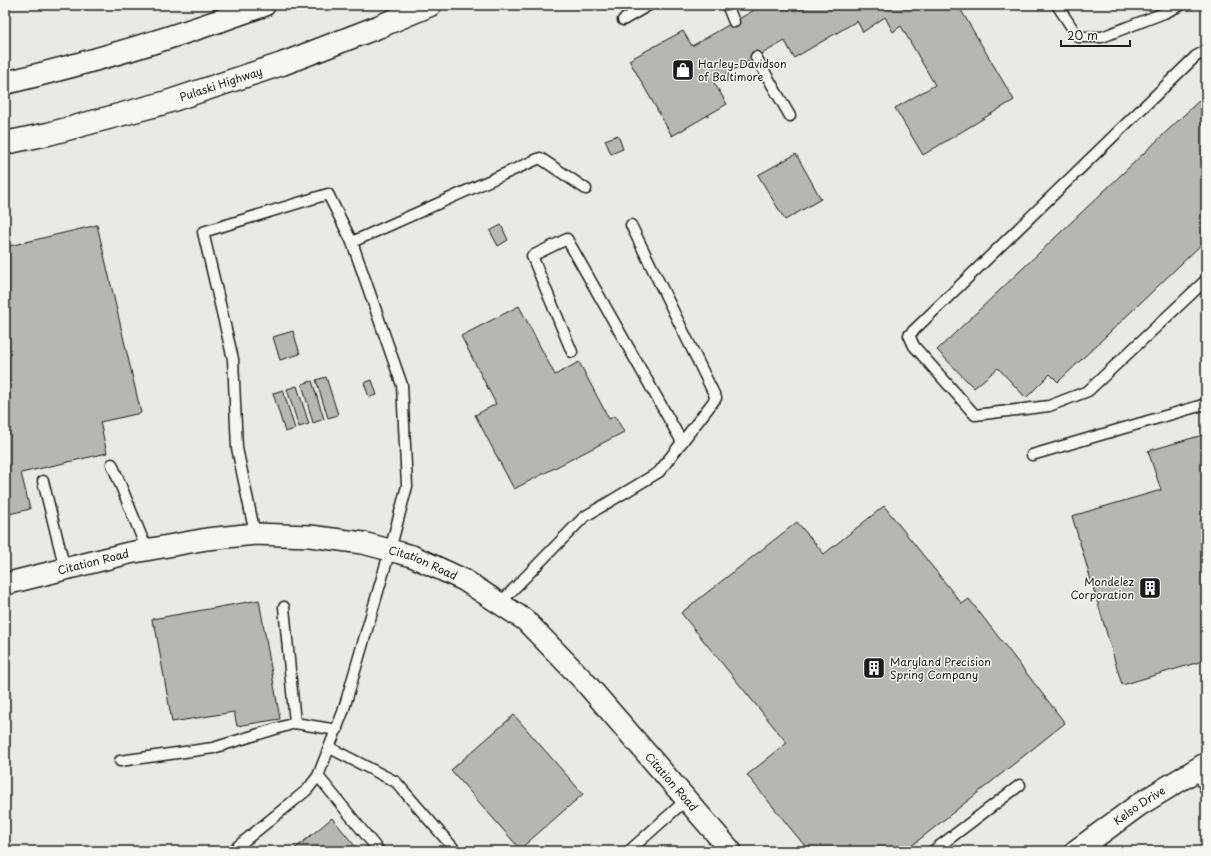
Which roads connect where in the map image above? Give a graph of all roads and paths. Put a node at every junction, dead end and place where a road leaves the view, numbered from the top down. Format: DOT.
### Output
graph roads {
  1 [pos="264,5"];
  2 [pos="430,5"];
  3 [pos="649,5"];
  4 [pos="727,5"];
  5 [pos="1057,5"];
  6 [pos="1181,5"];
  7 [pos="624,20"];
  8 [pos="734,22"];
  9 [pos="1206,51"];
  10 [pos="756,57"];
  11 [pos="5,83"];
  12 [pos="790,116"];
  13 [pos="5,143"];
  14 [pos="586,189"];
  15 [pos="631,225"];
  16 [pos="352,242"];
  17 [pos="1206,280"];
  18 [pos="572,352"];
  19 [pos="1206,404"];
  20 [pos="682,442"];
  21 [pos="1032,455"];
  22 [pos="112,464"];
  23 [pos="43,481"];
  24 [pos="255,534"];
  25 [pos="147,550"];
  26 [pos="390,550"];
  27 [pos="65,569"];
  28 [pos="5,584"];
  29 [pos="500,603"];
  30 [pos="284,607"];
  31 [pos="295,723"];
  32 [pos="337,730"];
  33 [pos="330,748"];
  34 [pos="120,761"];
  35 [pos="1201,766"];
  36 [pos="318,776"];
  37 [pos="1020,785"];
  38 [pos="1206,790"];
  39 [pos="686,800"];
  40 [pos="232,851"];
  41 [pos="379,851"];
  42 [pos="456,851"];
  43 [pos="629,851"];
  44 [pos="731,851"];
  45 [pos="933,851"];
  46 [pos="1076,851"];
  1 -- 11 [label="main road"];
  2 -- 13 [label="main road, Pulaski Highway"];
  3 -- 7 [label="lane"];
  4 -- 8 [label="lane"];
  5 -- 6 [label="lane"];
  9 -- 17 [label="lane"];
  10 -- 12 [label="lane"];
  14 -- 16 [label="lane"];
  15 -- 20 [label="lane"];
  16 -- 24 [label="lane"];
  16 -- 26 [label="lane"];
  18 -- 20 [label="lane"];
  19 -- 21 [label="lane"];
  20 -- 29 [label="lane"];
  22 -- 25 [label="lane"];
  23 -- 27 [label="lane"];
  24 -- 25 [label="street, Citation Road"];
  24 -- 26 [label="street, Citation Road"];
  25 -- 27 [label="street, Citation Road"];
  26 -- 29 [label="street, Citation Road"];
  26 -- 32 [label="lane"];
  27 -- 28 [label="street, Citation Road"];
  29 -- 39 [label="street, Citation Road"];
  30 -- 31 [label="lane"];
  31 -- 32 [label="lane"];
  31 -- 34 [label="lane"];
  32 -- 33 [label="lane"];
  33 -- 36 [label="lane"];
  33 -- 42 [label="lane"];
  35 -- 38 [label="lane"];
  35 -- 46 [label="main road, Kelso Drive"];
  36 -- 40 [label="lane"];
  36 -- 41 [label="lane"];
  37 -- 45 [label="lane"];
  39 -- 43 [label="lane"];
  39 -- 44 [label="street, Citation Road"];
}
